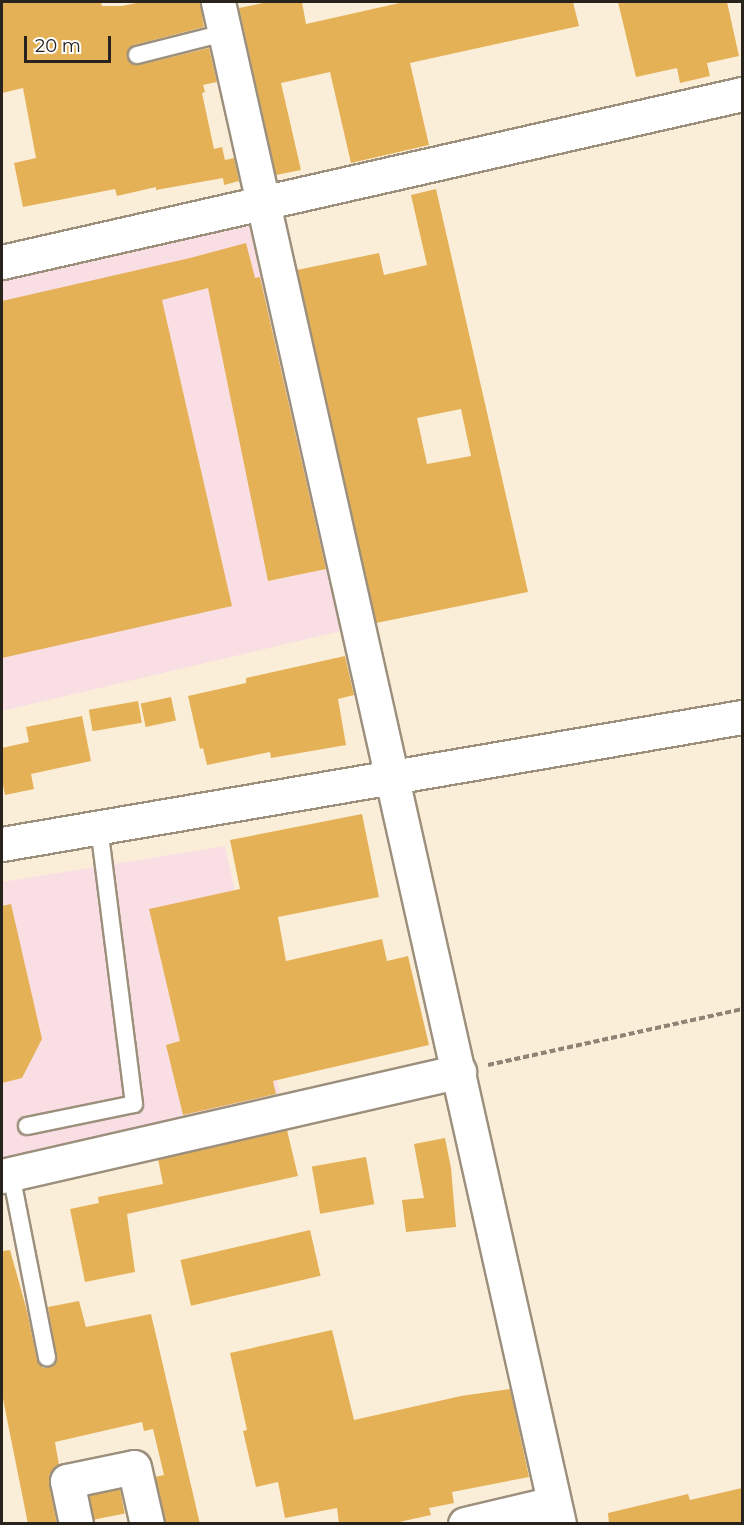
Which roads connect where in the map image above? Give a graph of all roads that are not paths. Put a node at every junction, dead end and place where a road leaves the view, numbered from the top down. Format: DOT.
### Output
graph roads {
  1 [pos="218,2"];
  2 [pos="224,33"];
  3 [pos="137,55"];
  4 [pos="742,94"];
  5 [pos="263,202"];
  6 [pos="2,262"];
  7 [pos="742,717"];
  8 [pos="392,778"];
  9 [pos="99,828"];
  10 [pos="2,844"];
  11 [pos="459,1071"];
  12 [pos="27,1126"];
  13 [pos="6,1175"];
  14 [pos="47,1358"];
  15 [pos="557,1513"];
  16 [pos="76,1524"];
  17 [pos="147,1524"];
  18 [pos="465,1524"];
  1 -- 2 [label="street"];
  2 -- 3 [label="lane"];
  2 -- 5 [label="street"];
  4 -- 5 [label="street"];
  5 -- 6 [label="street"];
  5 -- 8 [label="street"];
  7 -- 8 [label="street"];
  8 -- 9 [label="street"];
  8 -- 11 [label="street"];
  9 -- 10 [label="street"];
  9 -- 12 [label="lane"];
  11 -- 13 [label="street"];
  11 -- 15 [label="street"];
  13 -- 14 [label="lane"];
  15 -- 18 [label="street"];
  16 -- 17 [label="street"];
}
